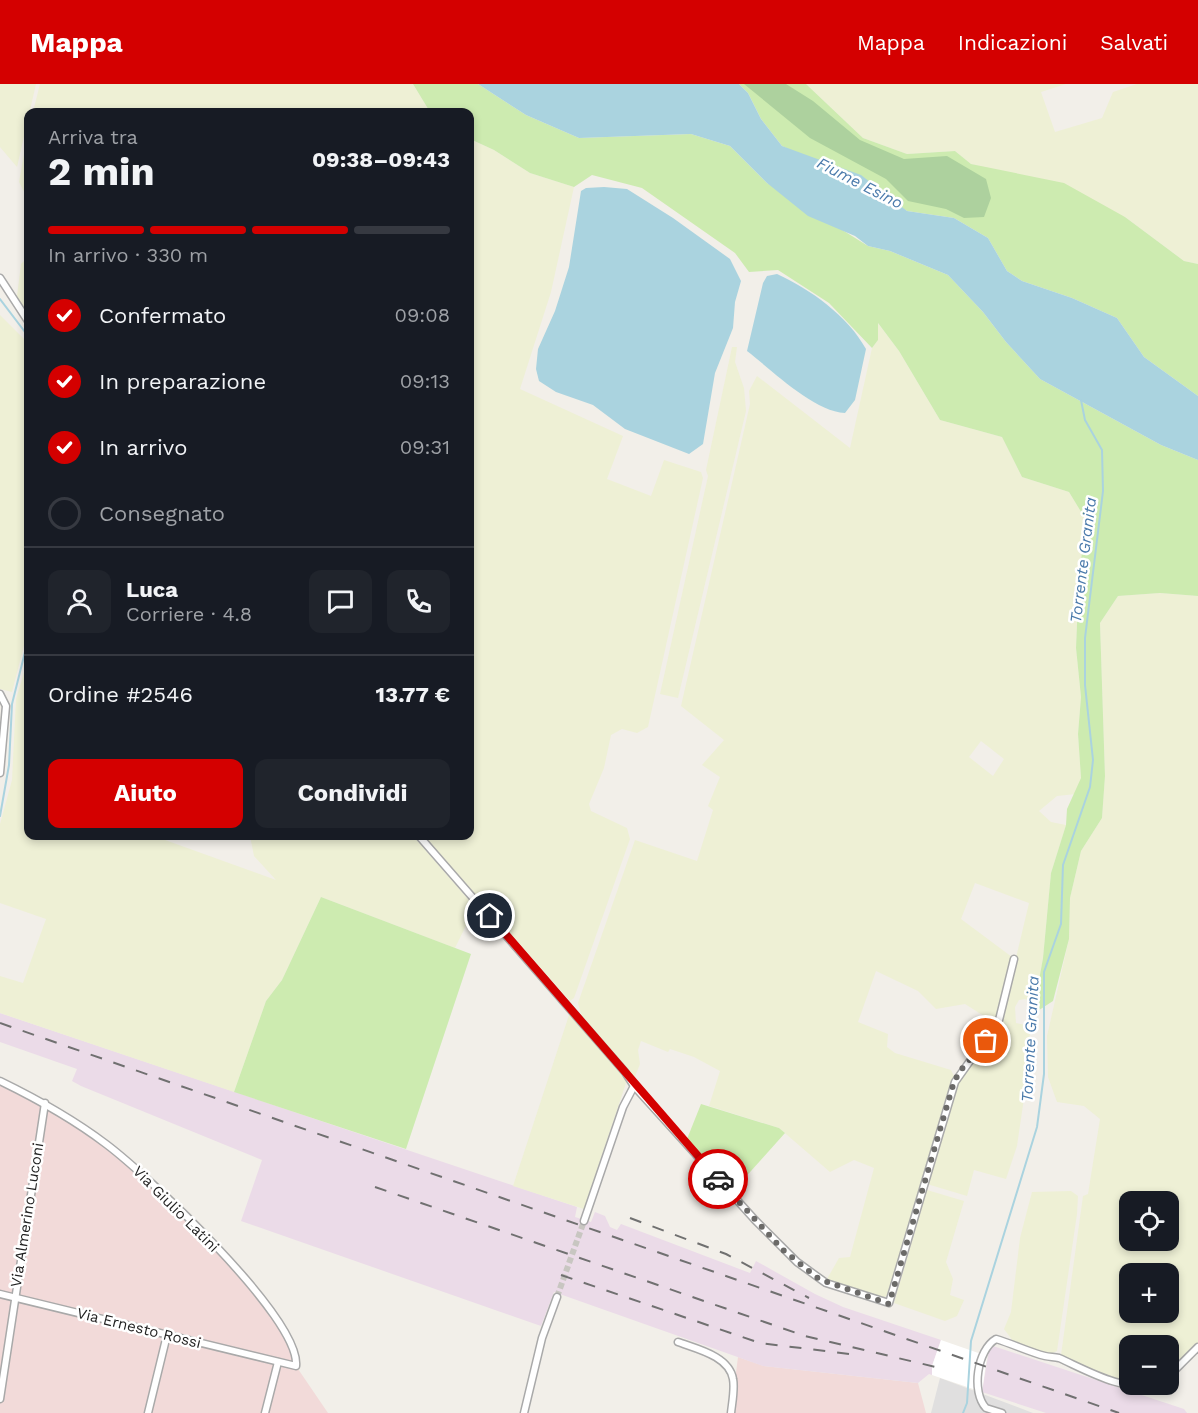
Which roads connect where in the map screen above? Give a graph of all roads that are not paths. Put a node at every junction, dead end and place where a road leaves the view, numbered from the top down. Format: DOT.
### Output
graph roads {
  1 [pos="0,278"];
  2 [pos="24,315"];
  3 [pos="0,694"];
  4 [pos="0,773"];
  5 [pos="422,840"];
  6 [pos="1014,959"];
  7 [pos="0,1080"];
  8 [pos="634,1086"];
  9 [pos="45,1102"];
  10 [pos="584,1221"];
  11 [pos="0,1294"];
  12 [pos="14,1297"];
  13 [pos="557,1297"];
  14 [pos="167,1335"];
  15 [pos="678,1342"];
  16 [pos="1198,1347"];
  17 [pos="278,1362"];
  18 [pos="1179,1366"];
  19 [pos="1119,1382"];
  20 [pos="0,1399"];
  21 [pos="148,1413"];
  22 [pos="265,1413"];
  23 [pos="524,1413"];
  24 [pos="731,1413"];
  25 [pos="1002,1413"];
  1 -- 2 [label="street"];
  3 -- 4 [label="street"];
  5 -- 8 [label="street"];
  6 -- 8 [label="street"];
  7 -- 9 [label="street, Via Giulio Latini"];
  8 -- 10 [label="street"];
  9 -- 12 [label="street, Via Almerino Luconi"];
  9 -- 17 [label="street, Via Giulio Latini"];
  11 -- 12 [label="street, Via Ernesto Rossi"];
  12 -- 14 [label="street, Via Ernesto Rossi"];
  12 -- 20 [label="street, Via Almerino Luconi"];
  13 -- 23 [label="street"];
  14 -- 17 [label="street, Via Ernesto Rossi"];
  14 -- 21 [label="street"];
  15 -- 24 [label="street"];
  16 -- 18 [label="street"];
  17 -- 22 [label="street"];
  19 -- 25 [label="street"];
}
